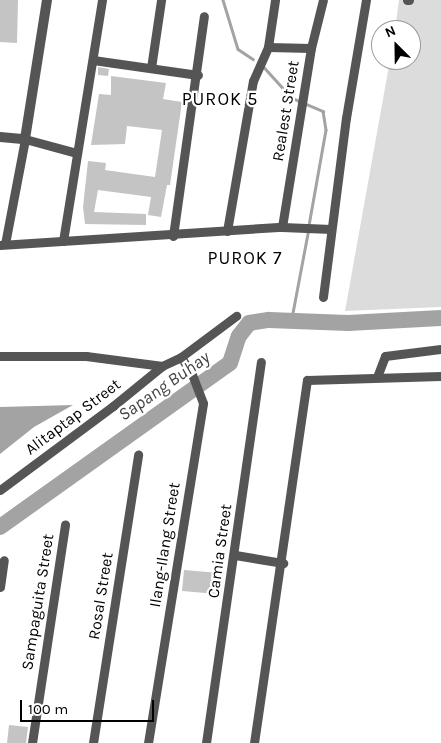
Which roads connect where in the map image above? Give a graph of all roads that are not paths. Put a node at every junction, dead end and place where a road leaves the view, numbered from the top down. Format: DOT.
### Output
graph roads {
  1 [pos="46,0"];
  2 [pos="102,0"];
  3 [pos="161,0"];
  4 [pos="275,0"];
  5 [pos="323,0"];
  6 [pos="366,0"];
  7 [pos="204,16"];
  8 [pos="268,47"];
  9 [pos="311,48"];
  10 [pos="92,60"];
  11 [pos="151,68"];
  12 [pos="198,75"];
  13 [pos="0,137"];
  14 [pos="24,138"];
  15 [pos="77,153"];
  16 [pos="282,227"];
  17 [pos="331,229"];
  18 [pos="227,231"];
  19 [pos="173,236"];
  20 [pos="62,241"];
  21 [pos="3,245"];
  22 [pos="323,297"];
  23 [pos="236,316"];
  24 [pos="441,349"];
  25 [pos="0,356"];
  26 [pos="181,357"];
  27 [pos="261,362"];
  28 [pos="162,366"];
  29 [pos="441,376"];
  30 [pos="377,377"];
  31 [pos="138,454"];
  32 [pos="0,490"];
  33 [pos="65,524"];
  34 [pos="235,555"];
  35 [pos="4,560"];
  36 [pos="283,563"];
  37 [pos="0,587"];
  38 [pos="32,743"];
  39 [pos="93,743"];
  40 [pos="148,743"];
  41 [pos="206,743"];
  42 [pos="254,743"];
  1 -- 14 [label="street"];
  2 -- 10 [label="street"];
  3 -- 11 [label="street"];
  4 -- 8 [label="street"];
  5 -- 9 [label="street, Realest Street"];
  6 -- 17 [label="street"];
  7 -- 12 [label="street"];
  8 -- 9 [label="street"];
  8 -- 18 [label="street"];
  9 -- 16 [label="street, Realest Street"];
  10 -- 11 [label="street"];
  10 -- 15 [label="street"];
  11 -- 12 [label="street"];
  12 -- 19 [label="street"];
  13 -- 14 [label="street"];
  14 -- 15 [label="street"];
  14 -- 21 [label="street"];
  15 -- 20 [label="street"];
  16 -- 17 [label="street"];
  16 -- 18 [label="street"];
  17 -- 22 [label="street"];
  18 -- 19 [label="street"];
  19 -- 20 [label="street"];
  20 -- 21 [label="street"];
  23 -- 26 [label="street, Alitaptap Street"];
  24 -- 30 [label="street"];
  25 -- 28 [label="street, Alitaptap Street"];
  26 -- 28 [label="street, Alitaptap Street"];
  26 -- 40 [label="street, Ilang-Ilang Street"];
  27 -- 34 [label="street, Camia Street"];
  28 -- 32 [label="street, Alitaptap Street"];
  29 -- 30 [label="street"];
  30 -- 36 [label="street"];
  31 -- 39 [label="street, Rosal Street"];
  33 -- 38 [label="street, Sampaguita Street"];
  34 -- 36 [label="street"];
  34 -- 41 [label="street, Camia Street"];
  35 -- 37 [label="street"];
  36 -- 42 [label="street"];
}
